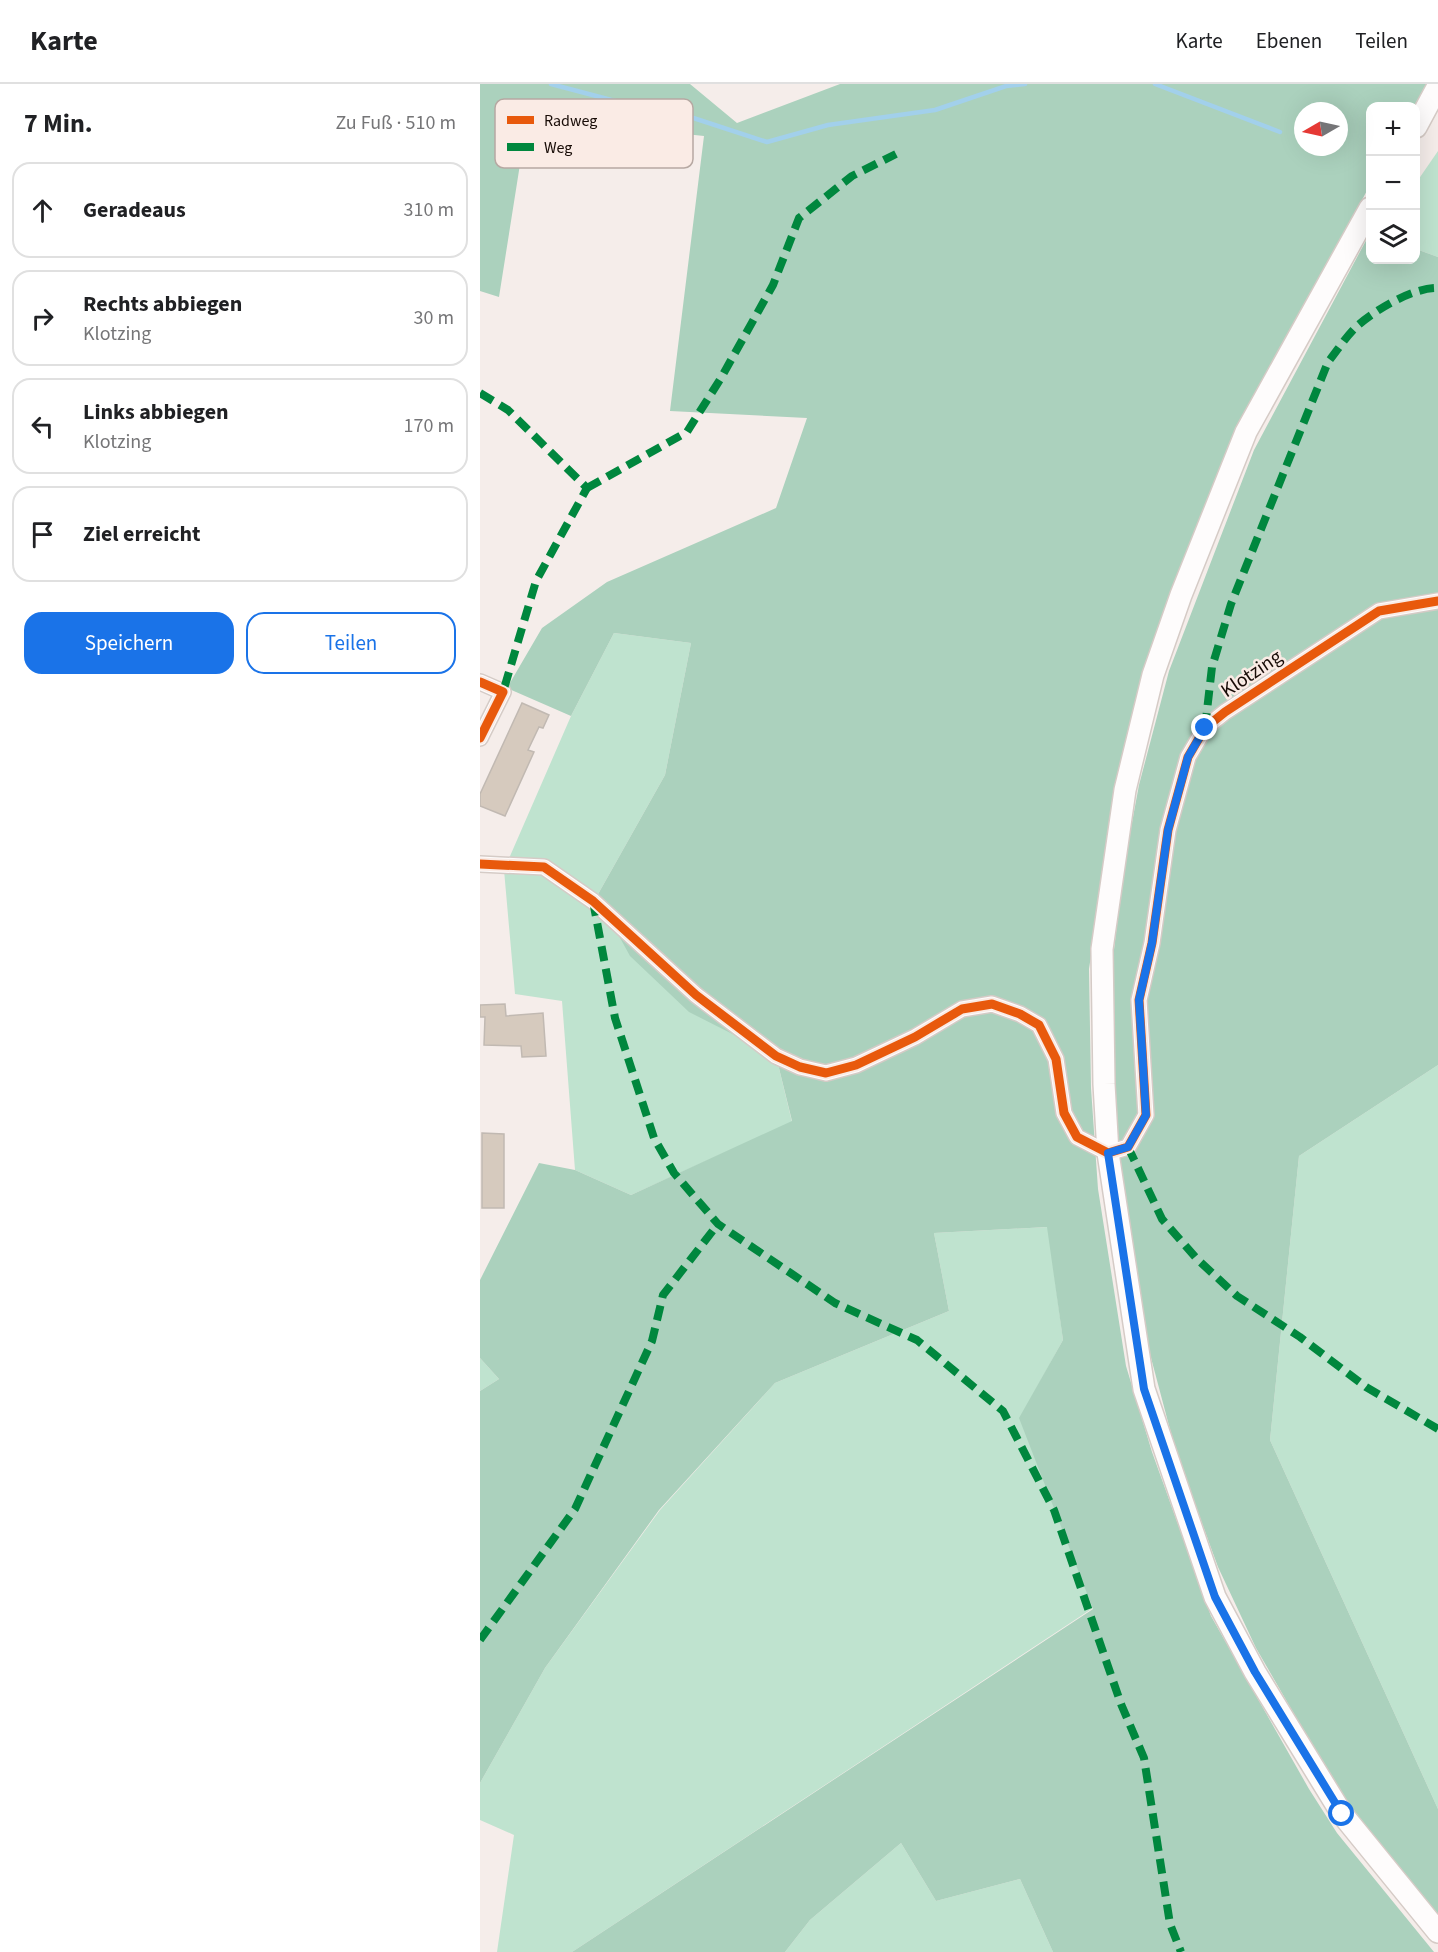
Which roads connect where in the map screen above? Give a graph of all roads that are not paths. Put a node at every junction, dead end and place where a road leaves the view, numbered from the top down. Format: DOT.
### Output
graph roads {
  1 [pos="1438,86"];
  2 [pos="1420,120"];
  3 [pos="1370,210"];
  4 [pos="1438,601"];
  5 [pos="480,682"];
  6 [pos="480,738"];
  7 [pos="480,864"];
  8 [pos="1108,1153"];
  9 [pos="1438,1932"];
  1 -- 2 [label="main road"];
  3 -- 8 [label="main road"];
  4 -- 8 [label="street, Klotzing"];
  5 -- 6 [label="street"];
  7 -- 8 [label="street"];
  8 -- 9 [label="main road"];
}
